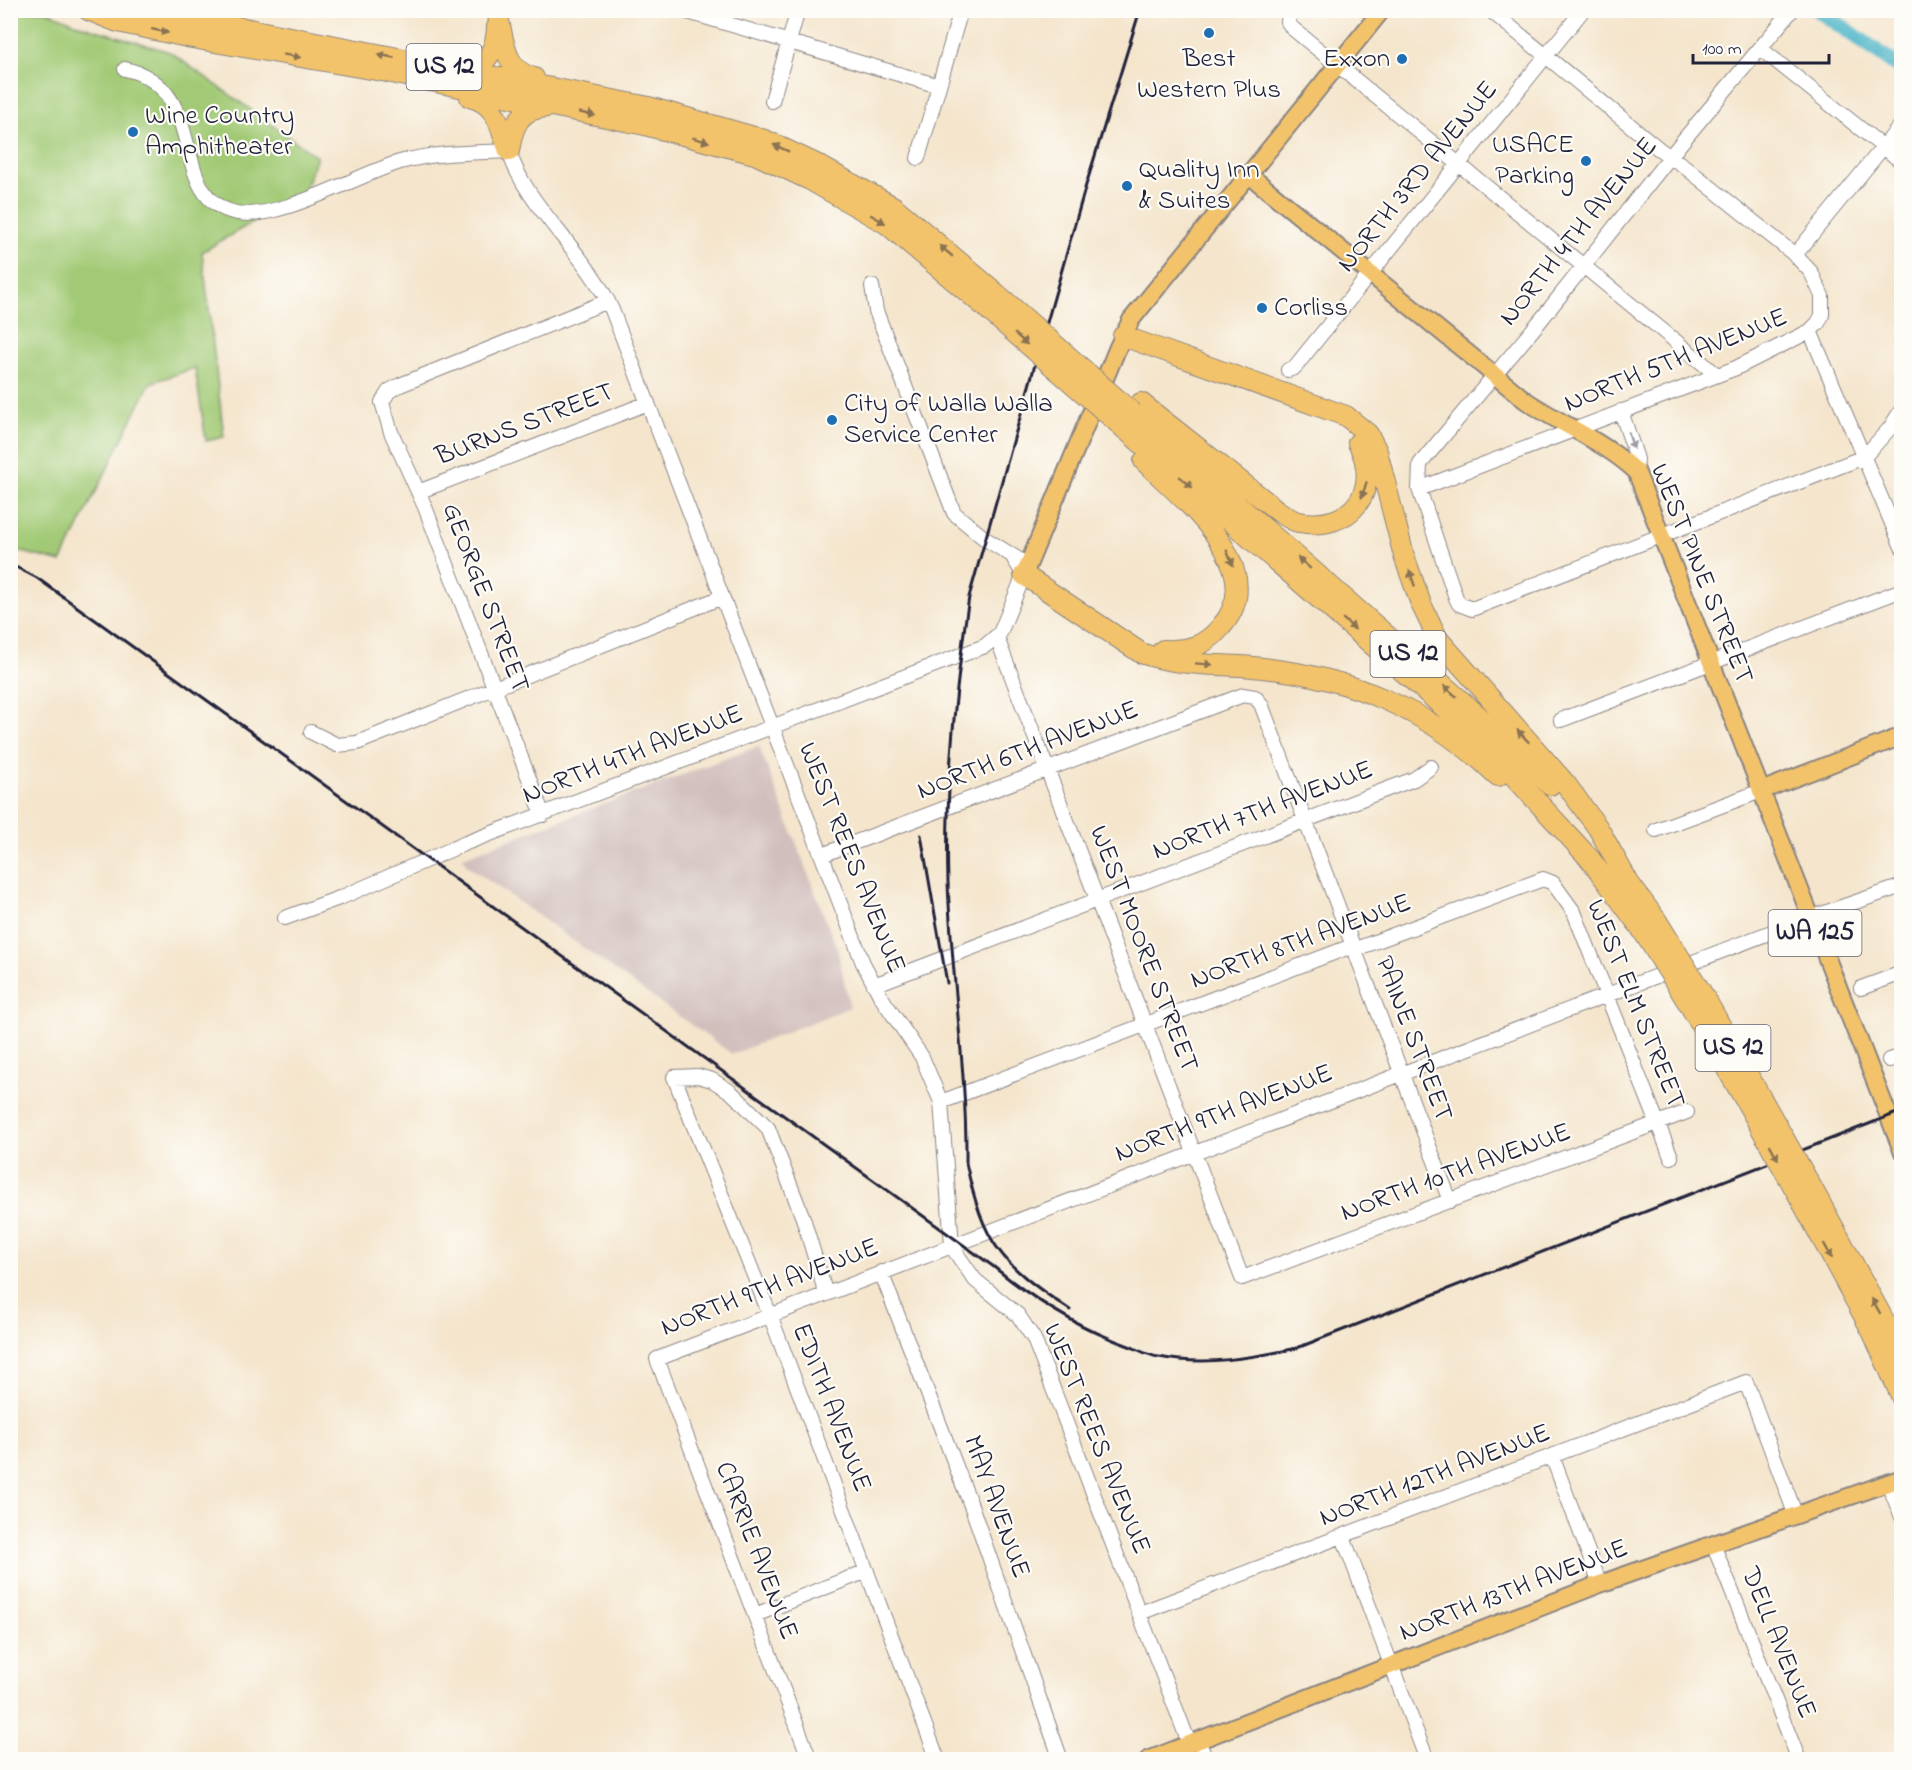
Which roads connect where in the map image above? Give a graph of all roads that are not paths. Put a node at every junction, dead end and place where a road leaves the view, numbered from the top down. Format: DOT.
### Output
graph roads {
  1 [pos="88,10"];
  2 [pos="151,10"];
  3 [pos="681,10"];
  4 [pos="798,10"];
  5 [pos="961,10"];
  6 [pos="1382,10"];
  7 [pos="1490,10"];
  8 [pos="1583,10"];
  9 [pos="1792,10"];
  10 [pos="498,13"];
  11 [pos="1289,16"];
  12 [pos="196,29"];
  13 [pos="236,37"];
  14 [pos="789,42"];
  15 [pos="1761,49"];
  16 [pos="1547,56"];
  17 [pos="1338,65"];
  18 [pos="125,69"];
  19 [pos="453,69"];
  20 [pos="382,71"];
  21 [pos="939,86"];
  22 [pos="616,100"];
  23 [pos="772,101"];
  24 [pos="554,107"];
  25 [pos="1902,124"];
  26 [pos="1883,147"];
  27 [pos="509,151"];
  28 [pos="1671,157"];
  29 [pos="918,158"];
  30 [pos="1902,162"];
  31 [pos="1460,165"];
  32 [pos="1248,174"];
  33 [pos="1795,255"];
  34 [pos="1584,266"];
  35 [pos="1369,273"];
  36 [pos="872,286"];
  37 [pos="984,294"];
  38 [pos="608,301"];
  39 [pos="1810,331"];
  40 [pos="1120,342"];
  41 [pos="1288,370"];
  42 [pos="1493,375"];
  43 [pos="1716,375"];
  44 [pos="648,404"];
  45 [pos="1902,409"];
  46 [pos="1621,411"];
  47 [pos="1130,421"];
  48 [pos="1573,429"];
  49 [pos="1864,457"];
  50 [pos="1636,471"];
  51 [pos="1419,489"];
  52 [pos="418,492"];
  53 [pos="1663,535"];
  54 [pos="1902,547"];
  55 [pos="1022,566"];
  56 [pos="1902,590"];
  57 [pos="722,597"];
  58 [pos="997,638"];
  59 [pos="1711,662"];
  60 [pos="494,689"];
  61 [pos="1252,695"];
  62 [pos="1561,720"];
  63 [pos="773,728"];
  64 [pos="311,732"];
  65 [pos="1902,736"];
  66 [pos="1431,767"];
  67 [pos="1049,768"];
  68 [pos="1761,791"];
  69 [pos="543,815"];
  70 [pos="1305,820"];
  71 [pos="1656,831"];
  72 [pos="822,855"];
  73 [pos="1543,879"];
  74 [pos="1902,886"];
  75 [pos="1625,891"];
  76 [pos="1099,899"];
  77 [pos="285,918"];
  78 [pos="1810,919"];
  79 [pos="1353,948"];
  80 [pos="1902,973"];
  81 [pos="874,985"];
  82 [pos="1861,988"];
  83 [pos="1608,996"];
  84 [pos="1146,1025"];
  85 [pos="1401,1074"];
  86 [pos="941,1102"];
  87 [pos="1687,1112"];
  88 [pos="1658,1123"];
  89 [pos="1902,1150"];
  90 [pos="1195,1153"];
  91 [pos="1671,1157"];
  92 [pos="1806,1194"];
  93 [pos="1450,1201"];
  94 [pos="952,1245"];
  95 [pos="881,1272"];
  96 [pos="1242,1278"];
  97 [pos="825,1294"];
  98 [pos="770,1315"];
  99 [pos="657,1359"];
  100 [pos="1902,1359"];
  101 [pos="1902,1398"];
  102 [pos="1552,1456"];
  103 [pos="1895,1480"];
  104 [pos="1796,1516"];
  105 [pos="1902,1517"];
  106 [pos="1343,1536"];
  107 [pos="1713,1544"];
  108 [pos="867,1571"];
  109 [pos="1600,1584"];
  110 [pos="1140,1613"];
  111 [pos="755,1615"];
  112 [pos="1390,1666"];
  113 [pos="1194,1742"];
  114 [pos="810,1760"];
  115 [pos="938,1760"];
  116 [pos="1061,1760"];
  117 [pos="1148,1760"];
  118 [pos="1206,1760"];
  119 [pos="1427,1760"];
  120 [pos="1799,1760"];
  1 -- 12 [label="highway, US 12, one-way"];
  2 -- 12 [label="highway, US 12"];
  3 -- 14 [label="street"];
  4 -- 14 [label="street"];
  5 -- 21 [label="street"];
  6 -- 17 [label="main road"];
  7 -- 16 [label="street, NORTH 5TH AVENUE"];
  8 -- 16 [label="street, NORTH 3RD AVENUE"];
  9 -- 15 [label="street, NORTH 4TH AVENUE"];
  10 -- 19 [label="highway"];
  10 -- 22 [label="highway"];
  11 -- 17 [label="street"];
  12 -- 13 [label="highway, US 12"];
  19 -- 13 [label="highway, US 12, one-way"];
  13 -- 20 [label="highway, US 12, one-way"];
  14 -- 21 [label="street"];
  14 -- 23 [label="street"];
  15 -- 26 [label="street"];
  15 -- 28 [label="street, NORTH 4TH AVENUE"];
  16 -- 28 [label="street, NORTH 5TH AVENUE"];
  16 -- 31 [label="street, NORTH 3RD AVENUE"];
  17 -- 31 [label="street"];
  17 -- 32 [label="main road"];
  18 -- 27 [label="street"];
  19 -- 22 [label="highway, US 12"];
  20 -- 24 [label="highway, US 12"];
  20 -- 27 [label="highway"];
  21 -- 29 [label="street"];
  37 -- 22 [label="highway, US 12, one-way"];
  24 -- 27 [label="highway"];
  24 -- 37 [label="highway, US 12, one-way"];
  25 -- 26 [label="street"];
  26 -- 30 [label="street"];
  26 -- 33 [label="street"];
  27 -- 38 [label="street, WEST REES AVENUE"];
  28 -- 33 [label="street, NORTH 5TH AVENUE"];
  28 -- 34 [label="street, NORTH 4TH AVENUE"];
  31 -- 34 [label="street"];
  31 -- 35 [label="street, NORTH 3RD AVENUE"];
  32 -- 35 [label="main road, WEST PINE STREET"];
  32 -- 40 [label="main road"];
  33 -- 39 [label="street, NORTH 5TH AVENUE"];
  34 -- 42 [label="street, NORTH 4TH AVENUE"];
  34 -- 43 [label="street"];
  35 -- 41 [label="street, NORTH 3RD AVENUE"];
  35 -- 42 [label="main road, WEST PINE STREET"];
  36 -- 55 [label="street"];
  37 -- 47 [label="highway, US 12, bridge"];
  37 -- 47 [label="highway, US 12, one-way, bridge"];
  38 -- 44 [label="street, WEST REES AVENUE"];
  38 -- 52 [label="street, GEORGE STREET"];
  39 -- 43 [label="street, NORTH 5TH AVENUE"];
  39 -- 49 [label="street"];
  40 -- 47 [label="highway, one-way"];
  40 -- 55 [label="main road"];
  75 -- 40 [label="highway, one-way"];
  42 -- 48 [label="main road, WEST PINE STREET"];
  42 -- 51 [label="street, NORTH 4TH AVENUE"];
  43 -- 46 [label="street, NORTH 5TH AVENUE"];
  44 -- 52 [label="street, BURNS STREET"];
  44 -- 57 [label="street, WEST REES AVENUE"];
  45 -- 49 [label="street"];
  46 -- 48 [label="street, NORTH 5TH AVENUE"];
  46 -- 50 [label="street, one-way"];
  47 -- 55 [label="highway, one-way"];
  47 -- 75 [label="highway, US 12"];
  48 -- 50 [label="main road, WEST PINE STREET"];
  48 -- 51 [label="street, NORTH 5TH AVENUE"];
  49 -- 53 [label="street"];
  49 -- 54 [label="street"];
  50 -- 53 [label="main road, WEST PINE STREET"];
  51 -- 53 [label="street"];
  52 -- 60 [label="street, GEORGE STREET"];
  53 -- 59 [label="main road, WEST PINE STREET"];
  55 -- 58 [label="street"];
  55 -- 75 [label="highway, one-way"];
  56 -- 59 [label="street"];
  57 -- 60 [label="street"];
  57 -- 63 [label="street, WEST REES AVENUE"];
  58 -- 63 [label="street, NORTH 4TH AVENUE"];
  58 -- 67 [label="street, WEST MOORE STREET"];
  59 -- 62 [label="street"];
  59 -- 68 [label="main road, WEST PINE STREET"];
  60 -- 64 [label="street"];
  60 -- 69 [label="street, GEORGE STREET"];
  61 -- 67 [label="street, NORTH 6TH AVENUE"];
  61 -- 70 [label="street, PAINE STREET"];
  63 -- 69 [label="street, NORTH 4TH AVENUE"];
  63 -- 72 [label="street, WEST REES AVENUE"];
  65 -- 68 [label="main road"];
  66 -- 70 [label="street, NORTH 7TH AVENUE"];
  67 -- 72 [label="street, NORTH 6TH AVENUE"];
  67 -- 76 [label="street, WEST MOORE STREET"];
  68 -- 71 [label="street"];
  68 -- 78 [label="main road, WEST PINE STREET / WA 125"];
  69 -- 77 [label="street, NORTH 4TH AVENUE"];
  70 -- 76 [label="street, NORTH 7TH AVENUE"];
  70 -- 79 [label="street, PAINE STREET"];
  72 -- 81 [label="street, WEST REES AVENUE"];
  73 -- 79 [label="street, NORTH 8TH AVENUE"];
  73 -- 83 [label="street, WEST ELM STREET"];
  74 -- 78 [label="street, NORTH 9TH AVENUE"];
  75 -- 92 [label="highway, US 12, bridge"];
  76 -- 81 [label="street, NORTH 7TH AVENUE"];
  76 -- 84 [label="street, WEST MOORE STREET"];
  78 -- 83 [label="street, NORTH 9TH AVENUE"];
  78 -- 89 [label="main road, WEST PINE STREET / WA 125"];
  79 -- 84 [label="street, NORTH 8TH AVENUE"];
  79 -- 85 [label="street, PAINE STREET"];
  80 -- 82 [label="street"];
  81 -- 86 [label="street, WEST REES AVENUE"];
  83 -- 85 [label="street, NORTH 9TH AVENUE"];
  83 -- 88 [label="street, WEST ELM STREET"];
  84 -- 86 [label="street, NORTH 8TH AVENUE"];
  84 -- 90 [label="street, WEST MOORE STREET"];
  85 -- 90 [label="street, NORTH 9TH AVENUE"];
  85 -- 93 [label="street, PAINE STREET"];
  86 -- 94 [label="street, WEST REES AVENUE"];
  87 -- 88 [label="street, NORTH 10TH AVENUE"];
  88 -- 91 [label="street, WEST ELM STREET"];
  88 -- 93 [label="street, NORTH 10TH AVENUE"];
  90 -- 94 [label="street, NORTH 9TH AVENUE"];
  90 -- 96 [label="street, WEST MOORE STREET"];
  100 -- 92 [label="highway, US 12, one-way"];
  92 -- 101 [label="highway, US 12, one-way"];
  93 -- 96 [label="street, NORTH 10TH AVENUE"];
  94 -- 95 [label="street, NORTH 9TH AVENUE"];
  94 -- 110 [label="street, WEST REES AVENUE"];
  95 -- 97 [label="street, NORTH 9TH AVENUE"];
  95 -- 116 [label="street, MAY AVENUE"];
  97 -- 98 [label="street, NORTH 9TH AVENUE"];
  97 -- 98 [label="street, EDITH AVENUE"];
  98 -- 99 [label="street, NORTH 9TH AVENUE"];
  98 -- 108 [label="street, EDITH AVENUE"];
  99 -- 111 [label="street, CARRIE AVENUE"];
  102 -- 104 [label="street, NORTH 12TH AVENUE"];
  102 -- 106 [label="street, NORTH 12TH AVENUE"];
  102 -- 109 [label="street"];
  103 -- 104 [label="main road, NORTH 13TH AVENUE"];
  103 -- 105 [label="street"];
  104 -- 107 [label="main road, NORTH 13TH AVENUE"];
  106 -- 110 [label="street, NORTH 12TH AVENUE"];
  106 -- 112 [label="street"];
  107 -- 109 [label="main road, NORTH 13TH AVENUE"];
  107 -- 120 [label="street, DELL AVENUE"];
  108 -- 111 [label="street"];
  108 -- 115 [label="street, EDITH AVENUE"];
  109 -- 112 [label="main road, NORTH 13TH AVENUE"];
  110 -- 113 [label="street, WEST REES AVENUE"];
  111 -- 114 [label="street, CARRIE AVENUE"];
  112 -- 113 [label="main road, NORTH 13TH AVENUE"];
  112 -- 119 [label="street"];
  113 -- 117 [label="main road, NORTH 13TH AVENUE"];
  113 -- 118 [label="street, WEST REES AVENUE"];
}
